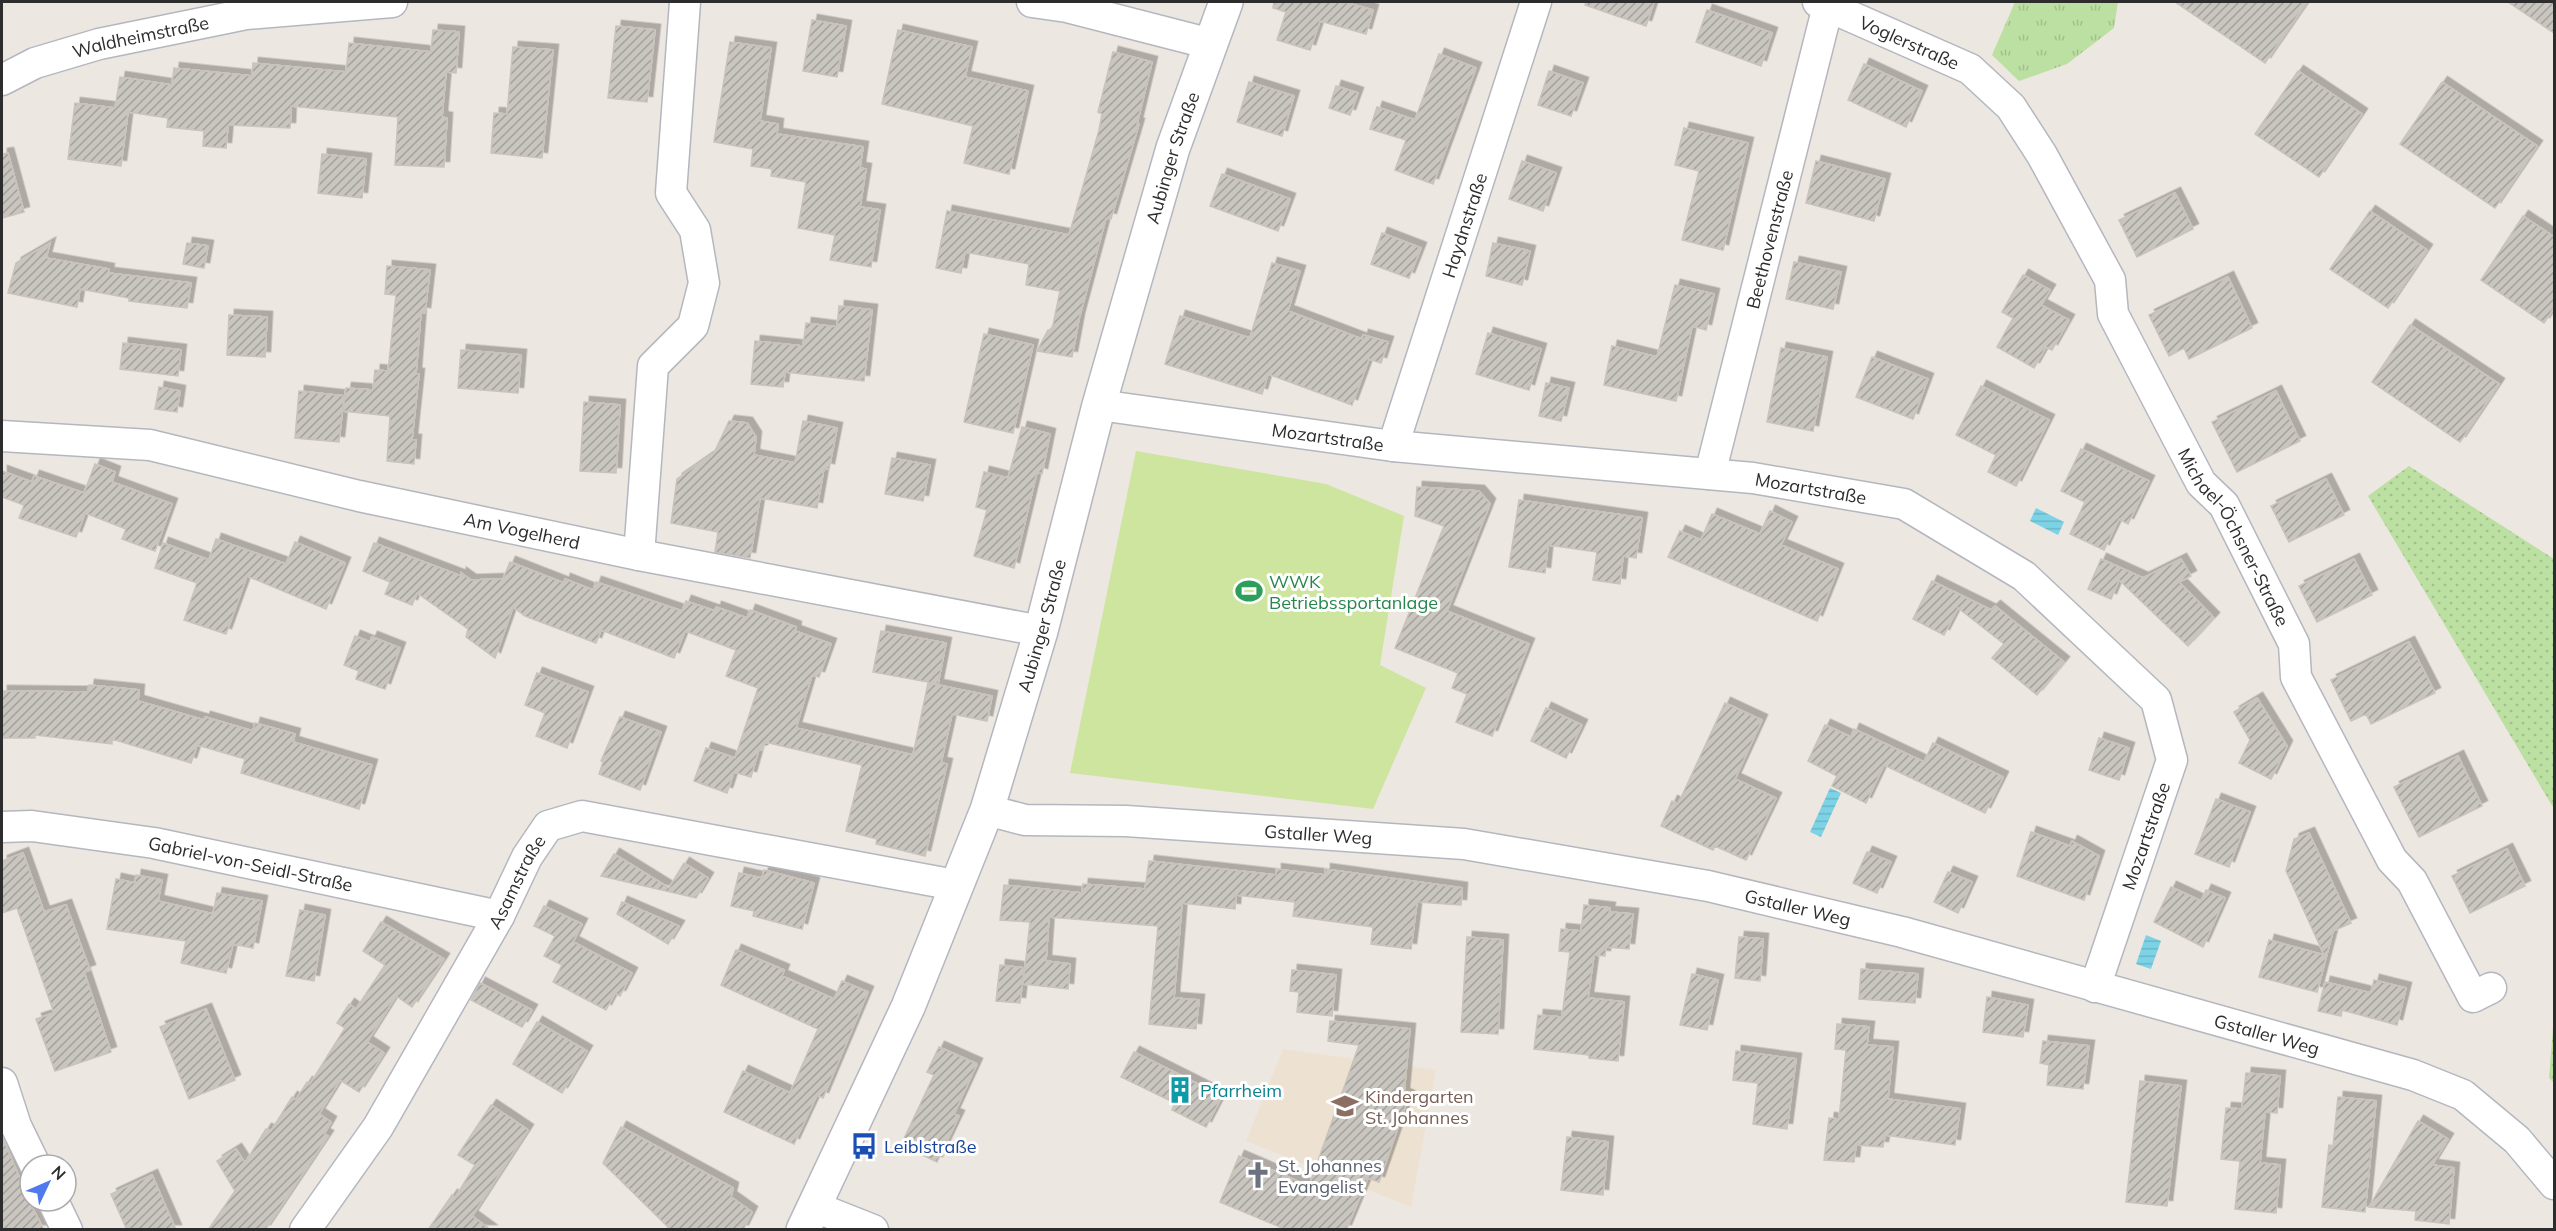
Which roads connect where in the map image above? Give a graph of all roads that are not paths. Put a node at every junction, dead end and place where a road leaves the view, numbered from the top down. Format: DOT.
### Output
graph roads {
  1 [pos="392,2"];
  2 [pos="685,2"];
  3 [pos="1032,2"];
  4 [pos="1226,2"];
  5 [pos="1536,2"];
  6 [pos="1825,3"];
  7 [pos="1211,44"];
  8 [pos="1970,69"];
  9 [pos="2,80"];
  10 [pos="1099,405"];
  11 [pos="2,436"];
  12 [pos="1393,446"];
  13 [pos="1710,474"];
  14 [pos="639,555"];
  15 [pos="1041,631"];
  16 [pos="987,810"];
  17 [pos="2,827"];
  18 [pos="955,885"];
  19 [pos="499,915"];
  20 [pos="2095,987"];
  21 [pos="2491,988"];
  22 [pos="2,1083"];
  23 [pos="29,1153"];
  24 [pos="2554,1184"];
  25 [pos="59,1213"];
  26 [pos="809,1218"];
  27 [pos="67,1230"];
  28 [pos="305,1230"];
  29 [pos="873,1230"];
  1 -- 9 [label="street, Waldheimstraße"];
  2 -- 14 [label="street"];
  3 -- 7 [label="street"];
  4 -- 7 [label="street, Aubinger Straße"];
  5 -- 12 [label="street, Haydnstraße"];
  6 -- 8 [label="street, Voglerstraße"];
  6 -- 13 [label="street, Beethovenstraße"];
  7 -- 10 [label="street, Aubinger Straße"];
  8 -- 21 [label="street, Michael-Öchsner-Straße"];
  10 -- 12 [label="street, Mozartstraße"];
  10 -- 15 [label="street, Aubinger Straße"];
  11 -- 14 [label="street, Am Vogelherd"];
  12 -- 13 [label="street, Mozartstraße"];
  13 -- 20 [label="street, Mozartstraße"];
  14 -- 15 [label="street, Am Vogelherd"];
  15 -- 16 [label="street, Aubinger Straße"];
  16 -- 18 [label="street, Aubinger Straße"];
  16 -- 20 [label="street, Gstaller Weg"];
  17 -- 19 [label="street, Gabriel-von-Seidl-Straße"];
  18 -- 19 [label="street, Asamstraße"];
  18 -- 26 [label="street, Aubinger Straße"];
  19 -- 28 [label="street, Asamstraße"];
  20 -- 24 [label="street, Gstaller Weg"];
  22 -- 23 [label="street"];
  25 -- 27 [label="street"];
  26 -- 29 [label="street"];
}
